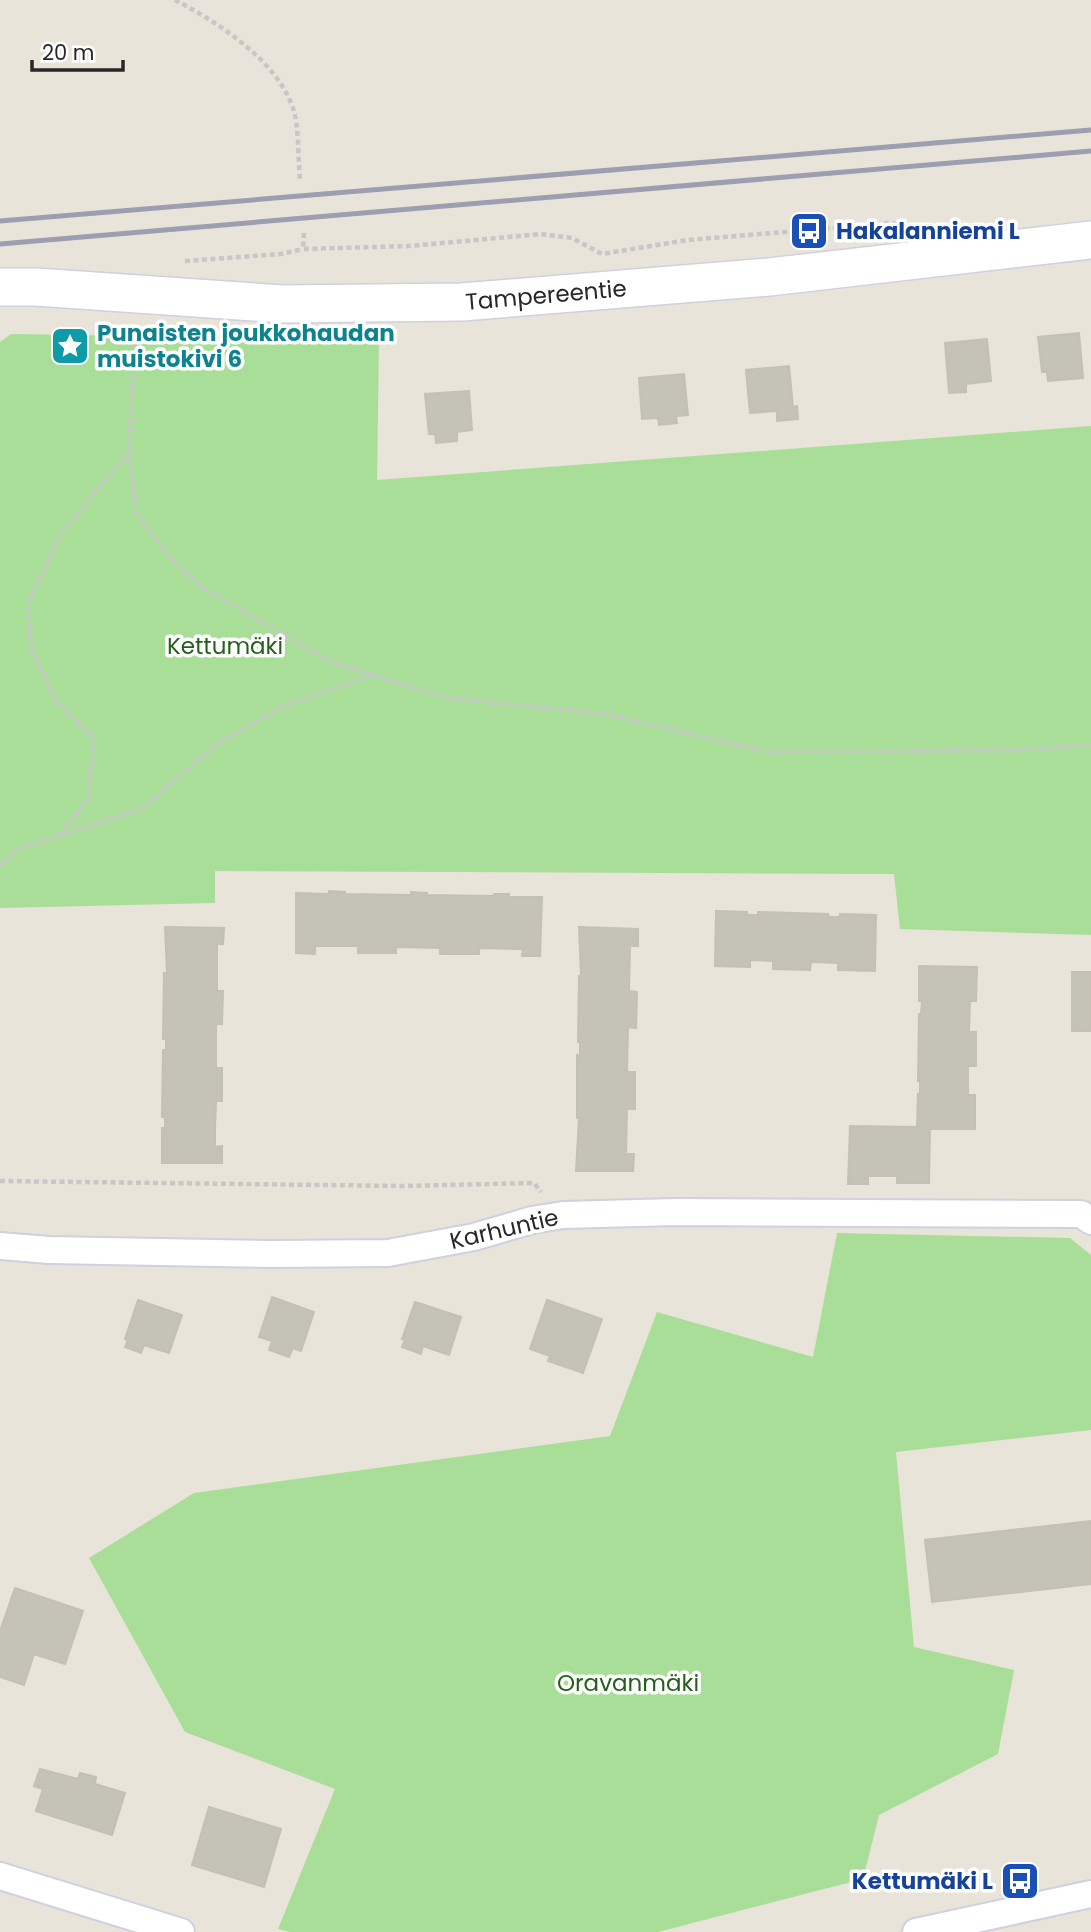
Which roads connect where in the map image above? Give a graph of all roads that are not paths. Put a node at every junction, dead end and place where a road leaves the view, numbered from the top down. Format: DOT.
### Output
graph roads {
  1 [pos="1091,240"];
  2 [pos="0,287"];
  3 [pos="1091,1221"];
  4 [pos="0,1246"];
  5 [pos="0,1876"];
  6 [pos="1091,1894"];
  7 [pos="181,1932"];
  8 [pos="916,1932"];
  1 -- 2 [label="main road, Tampereentie"];
  3 -- 4 [label="street, Karhuntie"];
  5 -- 7 [label="street"];
  6 -- 8 [label="street"];
}
